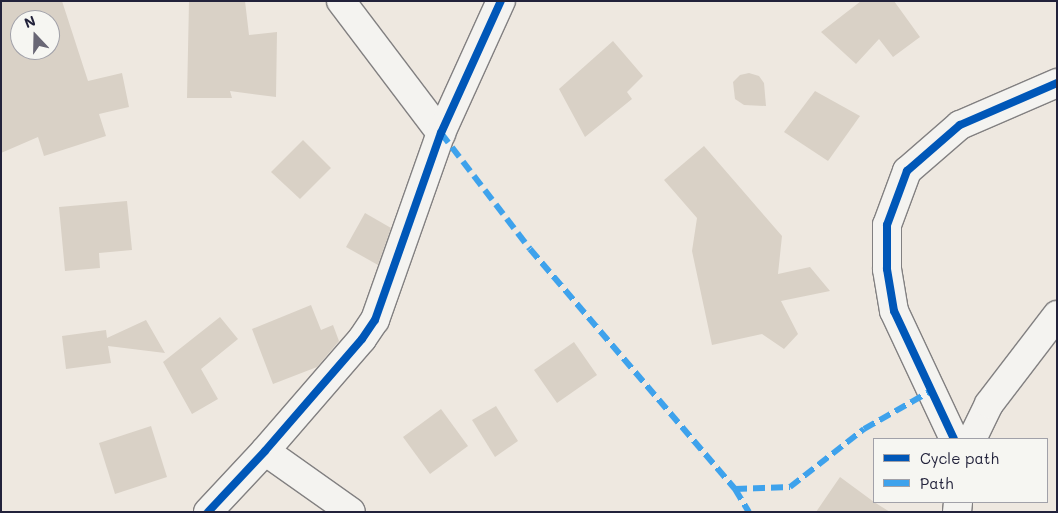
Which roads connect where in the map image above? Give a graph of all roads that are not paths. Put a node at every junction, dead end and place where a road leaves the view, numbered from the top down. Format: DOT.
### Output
graph roads {
  1 [pos="341,1"];
  2 [pos="501,1"];
  3 [pos="1057,83"];
  4 [pos="442,133"];
  5 [pos="1057,315"];
  6 [pos="954,438"];
  7 [pos="972,438"];
  8 [pos="265,452"];
  9 [pos="208,512"];
  10 [pos="351,512"];
  1 -- 4 [label="street"];
  2 -- 4 [label="street"];
  3 -- 6 [label="street"];
  4 -- 8 [label="street"];
  5 -- 7 [label="street"];
  8 -- 9 [label="street"];
  8 -- 10 [label="street"];
}
